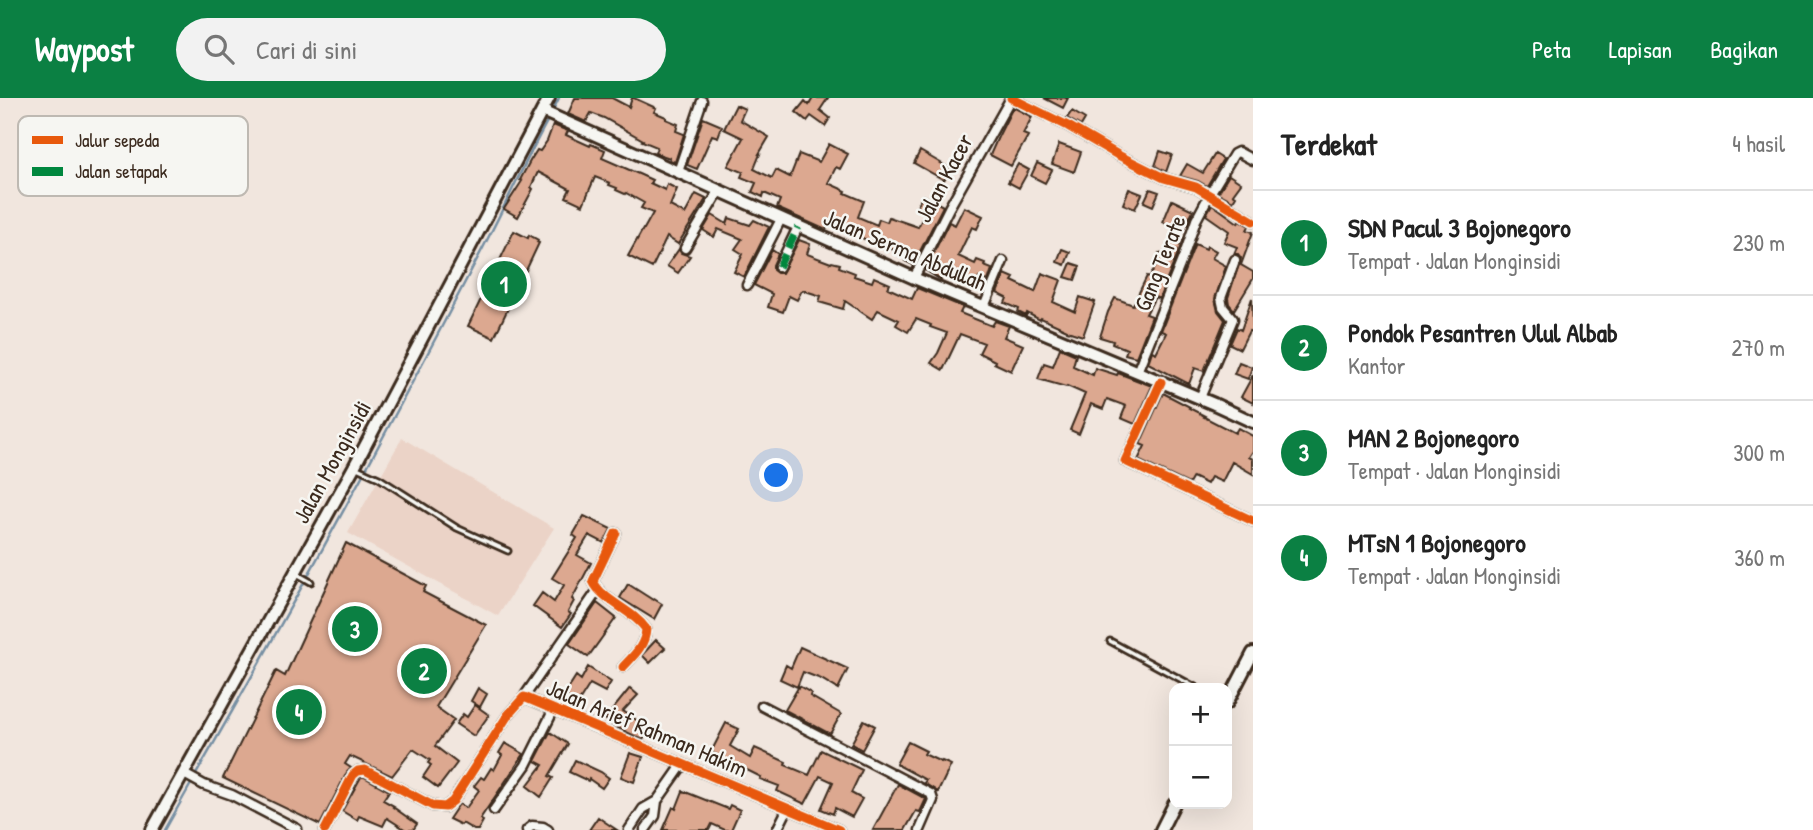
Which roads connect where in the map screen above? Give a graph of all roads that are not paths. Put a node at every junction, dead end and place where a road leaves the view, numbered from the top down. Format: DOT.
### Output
graph roads {
  1 [pos="549,98"];
  2 [pos="1011,98"];
  3 [pos="702,101"];
  4 [pos="545,112"];
  5 [pos="1253,160"];
  6 [pos="678,172"];
  7 [pos="719,191"];
  8 [pos="1209,196"];
  9 [pos="781,219"];
  10 [pos="1253,221"];
  11 [pos="798,227"];
  12 [pos="685,248"];
  13 [pos="1235,260"];
  14 [pos="1003,261"];
  15 [pos="779,267"];
  16 [pos="914,278"];
  17 [pos="747,285"];
  18 [pos="984,307"];
  19 [pos="1137,372"];
  20 [pos="1161,382"];
  21 [pos="1199,398"];
  22 [pos="1253,422"];
  23 [pos="356,468"];
  24 [pos="1253,521"];
  25 [pos="615,533"];
  26 [pos="508,551"];
  27 [pos="298,574"];
  28 [pos="311,582"];
  29 [pos="598,590"];
  30 [pos="1110,641"];
  31 [pos="1253,653"];
  32 [pos="623,667"];
  33 [pos="1189,683"];
  34 [pos="1232,694"];
  35 [pos="524,697"];
  36 [pos="762,706"];
  37 [pos="554,709"];
  38 [pos="682,764"];
  39 [pos="186,775"];
  40 [pos="657,801"];
  41 [pos="788,808"];
  42 [pos="1172,809"];
  43 [pos="494,810"];
  44 [pos="296,829"];
  45 [pos="152,830"];
  46 [pos="325,830"];
  47 [pos="527,830"];
  48 [pos="548,830"];
  49 [pos="629,830"];
  50 [pos="645,830"];
  51 [pos="777,830"];
  52 [pos="839,830"];
  53 [pos="920,830"];
  54 [pos="1161,830"];
  1 -- 4 [label="main road, Jalan Monginsidi"];
  2 -- 8 [label="street"];
  2 -- 16 [label="street, Jalan Kacer"];
  3 -- 6 [label="street"];
  4 -- 6 [label="main road, Jalan Serma Abdullah"];
  4 -- 23 [label="main road, Jalan Monginsidi"];
  5 -- 8 [label="street, Gang Terate"];
  6 -- 7 [label="main road, Jalan Serma Abdullah"];
  7 -- 9 [label="main road, Jalan Serma Abdullah"];
  7 -- 12 [label="street"];
  8 -- 10 [label="street"];
  8 -- 19 [label="street, Gang Terate"];
  9 -- 11 [label="main road, Jalan Serma Abdullah"];
  9 -- 17 [label="street"];
  11 -- 15 [label="street"];
  11 -- 16 [label="main road, Jalan Serma Abdullah"];
  13 -- 21 [label="street"];
  14 -- 18 [label="street"];
  16 -- 18 [label="main road, Jalan Serma Abdullah"];
  18 -- 19 [label="main road, Jalan Serma Abdullah"];
  19 -- 20 [label="main road, Jalan Serma Abdullah"];
  20 -- 21 [label="main road, Jalan Serma Abdullah"];
  20 -- 24 [label="street"];
  21 -- 22 [label="main road, Jalan Serma Abdullah"];
  23 -- 26 [label="lane"];
  23 -- 27 [label="main road, Jalan Monginsidi"];
  25 -- 29 [label="street"];
  27 -- 28 [label="lane"];
  27 -- 39 [label="main road, Jalan Monginsidi"];
  29 -- 32 [label="street"];
  29 -- 35 [label="street"];
  30 -- 33 [label="lane"];
  31 -- 34 [label="main road"];
  35 -- 37 [label="street, Jalan Arief Rahman Hakim"];
  35 -- 46 [label="street, Jalan Arief Rahman Hakim"];
  36 -- 53 [label="street"];
  37 -- 38 [label="street, Jalan Arief Rahman Hakim"];
  37 -- 43 [label="street"];
  38 -- 40 [label="street"];
  38 -- 41 [label="street, Jalan Arief Rahman Hakim"];
  39 -- 44 [label="street"];
  39 -- 45 [label="main road, Jalan Monginsidi"];
  40 -- 49 [label="street"];
  40 -- 50 [label="street"];
  41 -- 51 [label="street"];
  41 -- 52 [label="street, Jalan Arief Rahman Hakim"];
  42 -- 54 [label="main road"];
  47 -- 48 [label="street"];
}
